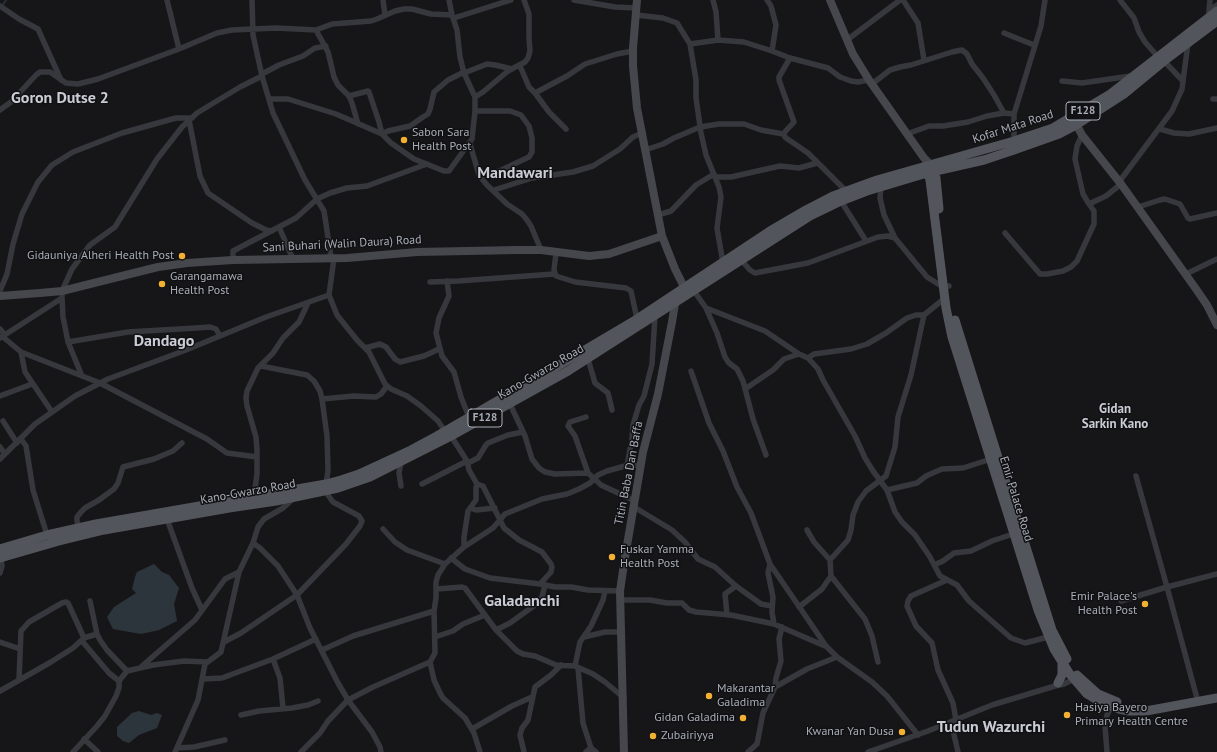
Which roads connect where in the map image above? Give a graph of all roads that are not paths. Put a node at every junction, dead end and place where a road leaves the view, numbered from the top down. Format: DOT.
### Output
graph roads {
  1 [pos="167,0"];
  2 [pos="252,0"];
  3 [pos="383,0"];
  4 [pos="449,0"];
  5 [pos="511,0"];
  6 [pos="524,0"];
  7 [pos="574,0"];
  8 [pos="713,0"];
  9 [pos="767,0"];
  10 [pos="830,0"];
  11 [pos="900,0"];
  12 [pos="903,0"];
  13 [pos="1044,0"];
  14 [pos="1120,0"];
  15 [pos="1210,0"];
  16 [pos="1217,5"];
  17 [pos="0,6"];
  18 [pos="636,8"];
  19 [pos="385,15"];
  20 [pos="1213,15"];
  21 [pos="453,16"];
  22 [pos="253,28"];
  23 [pos="316,30"];
  24 [pos="1004,33"];
  25 [pos="718,40"];
  26 [pos="847,40"];
  27 [pos="1188,42"];
  28 [pos="690,44"];
  29 [pos="1034,45"];
  30 [pos="326,46"];
  31 [pos="180,49"];
  32 [pos="633,51"];
  33 [pos="772,51"];
  34 [pos="790,58"];
  35 [pos="1161,59"];
  36 [pos="924,60"];
  37 [pos="520,66"];
  38 [pos="512,69"];
  39 [pos="464,73"];
  40 [pos="262,75"];
  41 [pos="1133,76"];
  42 [pos="61,80"];
  43 [pos="1062,81"];
  44 [pos="1183,81"];
  45 [pos="870,82"];
  46 [pos="535,93"];
  47 [pos="349,96"];
  48 [pos="475,97"];
  49 [pos="269,99"];
  50 [pos="0,110"];
  51 [pos="475,111"];
  52 [pos="1004,113"];
  53 [pos="1014,114"];
  54 [pos="190,119"];
  55 [pos="1074,121"];
  56 [pos="358,124"];
  57 [pos="700,127"];
  58 [pos="1217,128"];
  59 [pos="566,129"];
  60 [pos="1160,129"];
  61 [pos="642,132"];
  62 [pos="382,134"];
  63 [pos="784,134"];
  64 [pos="907,134"];
  65 [pos="1082,135"];
  66 [pos="1014,141"];
  67 [pos="470,144"];
  68 [pos="645,150"];
  69 [pos="817,163"];
  70 [pos="426,164"];
  71 [pos="929,167"];
  72 [pos="479,175"];
  73 [pos="715,176"];
  74 [pos="1120,183"];
  75 [pos="881,187"];
  76 [pos="494,190"];
  77 [pos="846,191"];
  78 [pos="317,199"];
  79 [pos="841,201"];
  80 [pos="1089,204"];
  81 [pos="1138,208"];
  82 [pos="1217,213"];
  83 [pos="658,215"];
  84 [pos="279,227"];
  85 [pos="272,231"];
  86 [pos="1005,233"];
  87 [pos="662,236"];
  88 [pos="895,238"];
  89 [pos="866,241"];
  90 [pos="541,250"];
  91 [pos="556,253"];
  92 [pos="332,258"];
  93 [pos="293,259"];
  94 [pos="1217,259"];
  95 [pos="233,260"];
  96 [pos="742,261"];
  97 [pos="723,263"];
  98 [pos="554,274"];
  99 [pos="1186,274"];
  100 [pos="447,281"];
  101 [pos="430,282"];
  102 [pos="946,286"];
  103 [pos="0,291"];
  104 [pos="689,291"];
  105 [pos="62,294"];
  106 [pos="328,295"];
  107 [pos="0,296"];
  108 [pos="945,298"];
  109 [pos="674,300"];
  110 [pos="308,303"];
  111 [pos="706,308"];
  112 [pos="924,315"];
  113 [pos="655,316"];
  114 [pos="637,319"];
  115 [pos="1217,325"];
  116 [pos="0,328"];
  117 [pos="220,336"];
  118 [pos="3,337"];
  119 [pos="68,342"];
  120 [pos="365,348"];
  121 [pos="439,349"];
  122 [pos="21,352"];
  123 [pos="799,354"];
  124 [pos="808,358"];
  125 [pos="588,359"];
  126 [pos="261,366"];
  127 [pos="691,371"];
  128 [pos="547,372"];
  129 [pos="82,376"];
  130 [pos="552,380"];
  131 [pos="100,383"];
  132 [pos="32,384"];
  133 [pos="387,386"];
  134 [pos="745,389"];
  135 [pos="0,396"];
  136 [pos="322,399"];
  137 [pos="510,404"];
  138 [pos="612,410"];
  139 [pos="52,412"];
  140 [pos="586,417"];
  141 [pos="469,418"];
  142 [pos="4,421"];
  143 [pos="523,432"];
  144 [pos="448,434"];
  145 [pos="19,441"];
  146 [pos="182,443"];
  147 [pos="0,447"];
  148 [pos="5,454"];
  149 [pos="766,455"];
  150 [pos="257,457"];
  151 [pos="0,459"];
  152 [pos="991,459"];
  153 [pos="401,462"];
  154 [pos="467,462"];
  155 [pos="641,465"];
  156 [pos="628,466"];
  157 [pos="588,473"];
  158 [pos="1136,476"];
  159 [pos="594,479"];
  160 [pos="879,480"];
  161 [pos="422,484"];
  162 [pos="477,484"];
  163 [pos="401,486"];
  164 [pos="326,487"];
  165 [pos="887,490"];
  166 [pos="254,496"];
  167 [pos="283,496"];
  168 [pos="296,496"];
  169 [pos="635,504"];
  170 [pos="470,508"];
  171 [pos="494,508"];
  172 [pos="167,519"];
  173 [pos="500,519"];
  174 [pos="79,528"];
  175 [pos="383,529"];
  176 [pos="807,530"];
  177 [pos="1013,534"];
  178 [pos="47,535"];
  179 [pos="253,543"];
  180 [pos="464,547"];
  181 [pos="0,555"];
  182 [pos="451,558"];
  183 [pos="830,560"];
  184 [pos="445,564"];
  185 [pos="770,564"];
  186 [pos="934,565"];
  187 [pos="239,572"];
  188 [pos="0,573"];
  189 [pos="1217,574"];
  190 [pos="831,576"];
  191 [pos="946,580"];
  192 [pos="542,584"];
  193 [pos="736,586"];
  194 [pos="1167,587"];
  195 [pos="437,589"];
  196 [pos="605,591"];
  197 [pos="620,591"];
  198 [pos="297,595"];
  199 [pos="620,600"];
  200 [pos="1121,601"];
  201 [pos="90,602"];
  202 [pos="772,606"];
  203 [pos="799,607"];
  204 [pos="202,610"];
  205 [pos="434,611"];
  206 [pos="485,615"];
  207 [pos="727,615"];
  208 [pos="774,624"];
  209 [pos="782,627"];
  210 [pos="496,630"];
  211 [pos="620,632"];
  212 [pos="97,634"];
  213 [pos="435,637"];
  214 [pos="584,637"];
  215 [pos="1048,637"];
  216 [pos="316,639"];
  217 [pos="83,640"];
  218 [pos="0,642"];
  219 [pos="224,642"];
  220 [pos="826,646"];
  221 [pos="20,649"];
  222 [pos="322,650"];
  223 [pos="837,657"];
  224 [pos="273,659"];
  225 [pos="207,662"];
  226 [pos="430,662"];
  227 [pos="878,662"];
  228 [pos="1062,662"];
  229 [pos="561,665"];
  230 [pos="142,666"];
  231 [pos="576,667"];
  232 [pos="127,671"];
  233 [pos="1074,675"];
  234 [pos="202,679"];
  235 [pos="19,680"];
  236 [pos="119,681"];
  237 [pos="1057,684"];
  238 [pos="775,687"];
  239 [pos="0,691"];
  240 [pos="1217,692"];
  241 [pos="532,697"];
  242 [pos="624,698"];
  243 [pos="1217,698"];
  244 [pos="1197,699"];
  245 [pos="348,700"];
  246 [pos="318,701"];
  247 [pos="1111,706"];
  248 [pos="283,708"];
  249 [pos="241,715"];
  250 [pos="953,721"];
  251 [pos="472,729"];
  252 [pos="918,735"];
  253 [pos="84,739"];
  254 [pos="225,740"];
  255 [pos="176,750"];
  256 [pos="594,750"];
  257 [pos="73,752"];
  258 [pos="98,752"];
  259 [pos="301,752"];
  260 [pos="381,752"];
  261 [pos="480,752"];
  262 [pos="524,752"];
  263 [pos="586,752"];
  264 [pos="624,752"];
  265 [pos="748,752"];
  266 [pos="868,752"];
  267 [pos="958,752"];
  268 [pos="1107,752"];
  1 -- 31 [label="street"];
  2 -- 22 [label="street"];
  3 -- 19 [label="street"];
  4 -- 21 [label="street"];
  5 -- 21 [label="street"];
  6 -- 37 [label="street"];
  7 -- 18 [label="street"];
  8 -- 25 [label="street"];
  9 -- 33 [label="street"];
  10 -- 26 [label="street"];
  11 -- 26 [label="street"];
  12 -- 36 [label="street"];
  13 -- 29 [label="street"];
  14 -- 35 [label="street"];
  15 -- 20 [label="street"];
  16 -- 20 [label="street"];
  17 -- 42 [label="street"];
  18 -- 28 [label="street"];
  18 -- 32 [label="street"];
  19 -- 21 [label="street"];
  19 -- 23 [label="street"];
  20 -- 27 [label="main road, Kofar Mata Road / F128"];
  20 -- 35 [label="main road, Kofar Mata Road / F128"];
  21 -- 39 [label="street"];
  22 -- 23 [label="street"];
  22 -- 31 [label="street"];
  22 -- 40 [label="street"];
  23 -- 30 [label="street"];
  24 -- 29 [label="street"];
  25 -- 28 [label="street"];
  25 -- 33 [label="street"];
  26 -- 45 [label="street"];
  27 -- 35 [label="main road, Kofar Mata Road / F128"];
  27 -- 44 [label="street"];
  28 -- 57 [label="street"];
  29 -- 53 [label="street"];
  30 -- 40 [label="street"];
  30 -- 47 [label="street"];
  31 -- 42 [label="street"];
  32 -- 46 [label="street"];
  32 -- 61 [label="street"];
  33 -- 34 [label="street"];
  34 -- 45 [label="street"];
  34 -- 63 [label="street"];
  35 -- 41 [label="main road, Kofar Mata Road / F128"];
  35 -- 44 [label="street"];
  35 -- 55 [label="main road, Kofar Mata Road / F128"];
  36 -- 45 [label="street"];
  36 -- 52 [label="street"];
  37 -- 38 [label="street"];
  37 -- 46 [label="street"];
  38 -- 39 [label="street"];
  38 -- 48 [label="street"];
  39 -- 48 [label="street"];
  39 -- 62 [label="street"];
  40 -- 49 [label="street"];
  40 -- 54 [label="street"];
  41 -- 43 [label="street"];
  41 -- 55 [label="main road, Kofar Mata Road / F128"];
  42 -- 50 [label="street"];
  44 -- 60 [label="street"];
  45 -- 64 [label="street"];
  46 -- 59 [label="street"];
  47 -- 56 [label="street"];
  47 -- 62 [label="street"];
  48 -- 51 [label="street"];
  49 -- 56 [label="street"];
  49 -- 78 [label="street"];
  51 -- 67 [label="street"];
  51 -- 72 [label="street"];
  52 -- 53 [label="street"];
  52 -- 64 [label="street"];
  53 -- 66 [label="street"];
  54 -- 85 [label="street"];
  54 -- 103 [label="street"];
  54 -- 105 [label="street"];
  55 -- 65 [label="street"];
  55 -- 66 [label="main road, Kofar Mata Road / F128"];
  55 -- 71 [label="main road, Kofar Mata Road / F128"];
  56 -- 62 [label="street"];
  57 -- 63 [label="street"];
  57 -- 68 [label="street"];
  57 -- 73 [label="street"];
  58 -- 60 [label="street"];
  60 -- 74 [label="street"];
  61 -- 68 [label="street"];
  61 -- 76 [label="street"];
  62 -- 70 [label="street"];
  63 -- 69 [label="street"];
  64 -- 71 [label="street"];
  65 -- 74 [label="street"];
  65 -- 80 [label="street"];
  66 -- 71 [label="main road, Kofar Mata Road / F128"];
  67 -- 70 [label="street"];
  67 -- 72 [label="street"];
  68 -- 83 [label="street"];
  69 -- 73 [label="street"];
  69 -- 77 [label="street"];
  70 -- 78 [label="street"];
  71 -- 75 [label="main road, Kano-Gwarzo Road / F128"];
  71 -- 77 [label="main road, Kano-Gwarzo Road / F128"];
  71 -- 102 [label="main road, Emir Palace Road"];
  72 -- 76 [label="street"];
  73 -- 83 [label="street"];
  73 -- 97 [label="street"];
  74 -- 80 [label="street"];
  74 -- 81 [label="street"];
  75 -- 79 [label="main road, Kano-Gwarzo Road / F128"];
  75 -- 88 [label="street"];
  76 -- 90 [label="street"];
  77 -- 97 [label="main road, Kano-Gwarzo Road / F128"];
  78 -- 84 [label="street"];
  78 -- 92 [label="street"];
  79 -- 89 [label="street"];
  79 -- 96 [label="main road, Kano-Gwarzo Road / F128"];
  80 -- 86 [label="street"];
  81 -- 82 [label="street"];
  81 -- 99 [label="street"];
  83 -- 87 [label="street"];
  84 -- 85 [label="street"];
  84 -- 93 [label="street"];
  85 -- 95 [label="street"];
  87 -- 91 [label="street, Sani Buhari (Walin Daura) Road"];
  87 -- 104 [label="street"];
  88 -- 89 [label="street"];
  88 -- 102 [label="street"];
  89 -- 96 [label="street"];
  90 -- 91 [label="street, Sani Buhari (Walin Daura) Road"];
  90 -- 92 [label="street, Sani Buhari (Walin Daura) Road"];
  91 -- 98 [label="street"];
  92 -- 93 [label="street, Sani Buhari (Walin Daura) Road"];
  92 -- 106 [label="street"];
  93 -- 95 [label="street, Sani Buhari (Walin Daura) Road"];
  94 -- 99 [label="street"];
  95 -- 105 [label="street, Sani Buhari (Walin Daura) Road"];
  96 -- 104 [label="main road, Kano-Gwarzo Road / F128"];
  97 -- 104 [label="main road, Kano-Gwarzo Road / F128"];
  98 -- 100 [label="street"];
  98 -- 114 [label="street"];
  99 -- 115 [label="street"];
  100 -- 101 [label="street"];
  100 -- 121 [label="street"];
  102 -- 108 [label="main road, Emir Palace Road"];
  102 -- 233 [label="main road, Emir Palace Road"];
  104 -- 109 [label="main road, Kano-Gwarzo Road / F128"];
  104 -- 111 [label="street"];
  105 -- 107 [label="street, Sani Buhari (Walin Daura) Road"];
  105 -- 118 [label="street"];
  105 -- 119 [label="street"];
  106 -- 110 [label="street"];
  106 -- 120 [label="street"];
  108 -- 112 [label="street"];
  108 -- 152 [label="main road, Emir Palace Road"];
  109 -- 113 [label="main road, Kano-Gwarzo Road / F128"];
  109 -- 114 [label="main road, Kano-Gwarzo Road / F128"];
  109 -- 155 [label="street, Titin Baba Dan Baffa"];
  110 -- 117 [label="street"];
  110 -- 126 [label="street"];
  111 -- 123 [label="street"];
  111 -- 134 [label="street"];
  112 -- 124 [label="street"];
  112 -- 160 [label="street"];
  113 -- 125 [label="main road, Kano-Gwarzo Road / F128"];
  113 -- 156 [label="street"];
  114 -- 128 [label="main road, Kano-Gwarzo Road / F128"];
  116 -- 118 [label="street"];
  117 -- 119 [label="street"];
  117 -- 131 [label="street"];
  118 -- 122 [label="street"];
  119 -- 129 [label="street"];
  120 -- 121 [label="street"];
  120 -- 133 [label="street"];
  121 -- 141 [label="street"];
  122 -- 129 [label="street"];
  122 -- 132 [label="street"];
  123 -- 124 [label="street"];
  123 -- 134 [label="street"];
  124 -- 160 [label="street"];
  125 -- 130 [label="main road, Kano-Gwarzo Road / F128"];
  125 -- 138 [label="street"];
  126 -- 136 [label="street"];
  126 -- 150 [label="street"];
  127 -- 185 [label="street"];
  128 -- 130 [label="main road"];
  128 -- 141 [label="main road, Kano-Gwarzo Road / F128"];
  129 -- 131 [label="street"];
  130 -- 137 [label="main road, Kano-Gwarzo Road / F128"];
  131 -- 139 [label="street"];
  131 -- 150 [label="street"];
  132 -- 135 [label="street"];
  132 -- 139 [label="street"];
  133 -- 136 [label="street"];
  133 -- 144 [label="street"];
  134 -- 149 [label="street"];
  136 -- 164 [label="street"];
  137 -- 143 [label="street"];
  137 -- 144 [label="main road, Kano-Gwarzo Road / F128"];
  139 -- 145 [label="street"];
  140 -- 157 [label="street"];
  141 -- 144 [label="main road, Kano-Gwarzo Road / F128"];
  142 -- 145 [label="street"];
  143 -- 154 [label="street"];
  143 -- 157 [label="street"];
  144 -- 153 [label="main road, Kano-Gwarzo Road / F128"];
  144 -- 154 [label="street"];
  144 -- 164 [label="main road, Kano-Gwarzo Road / F128"];
  145 -- 148 [label="street"];
  145 -- 178 [label="street"];
  146 -- 174 [label="street"];
  147 -- 148 [label="street"];
  148 -- 151 [label="street"];
  150 -- 166 [label="street"];
  152 -- 165 [label="street"];
  152 -- 177 [label="main road, Emir Palace Road"];
  153 -- 163 [label="street"];
  153 -- 164 [label="main road, Kano-Gwarzo Road / F128"];
  154 -- 161 [label="street"];
  154 -- 162 [label="street"];
  155 -- 156 [label="street"];
  155 -- 169 [label="street, Titin Baba Dan Baffa"];
  156 -- 159 [label="street"];
  157 -- 159 [label="street"];
  158 -- 194 [label="street"];
  159 -- 169 [label="street"];
  159 -- 173 [label="street"];
  160 -- 165 [label="street"];
  160 -- 183 [label="street"];
  162 -- 170 [label="street"];
  162 -- 171 [label="street"];
  164 -- 167 [label="main road, Kano-Gwarzo Road / F128"];
  164 -- 168 [label="main road, Kano-Gwarzo Road / F128"];
  164 -- 198 [label="street"];
  165 -- 186 [label="street"];
  166 -- 167 [label="main road, Kano-Gwarzo Road / F128"];
  166 -- 174 [label="main road, Kano-Gwarzo Road / F128"];
  167 -- 168 [label="main road, Kano-Gwarzo Road / F128"];
  167 -- 172 [label="main road, Kano-Gwarzo Road / F128"];
  168 -- 179 [label="street"];
  169 -- 193 [label="street"];
  169 -- 197 [label="street, Titin Baba Dan Baffa"];
  170 -- 171 [label="street"];
  170 -- 180 [label="street"];
  171 -- 173 [label="street"];
  172 -- 181 [label="main road, Kano-Gwarzo Road / F128"];
  172 -- 204 [label="street"];
  173 -- 180 [label="street"];
  173 -- 192 [label="street"];
  174 -- 178 [label="main road, Kano-Gwarzo Road / F128"];
  175 -- 184 [label="street"];
  176 -- 183 [label="street"];
  177 -- 186 [label="street"];
  177 -- 215 [label="main road, Emir Palace Road"];
  178 -- 181 [label="main road, Kano-Gwarzo Road / F128"];
  179 -- 187 [label="street"];
  179 -- 198 [label="street"];
  180 -- 182 [label="street"];
  181 -- 188 [label="street"];
  182 -- 184 [label="street"];
  182 -- 192 [label="street"];
  183 -- 190 [label="street"];
  184 -- 195 [label="street"];
  185 -- 202 [label="street"];
  185 -- 203 [label="street"];
  186 -- 191 [label="street"];
  187 -- 204 [label="street"];
  187 -- 219 [label="street"];
  189 -- 194 [label="street"];
  190 -- 203 [label="street"];
  190 -- 227 [label="street"];
  191 -- 215 [label="street"];
  191 -- 250 [label="street"];
  192 -- 196 [label="street"];
  192 -- 210 [label="street"];
  193 -- 202 [label="street"];
  193 -- 207 [label="street"];
  194 -- 200 [label="street"];
  194 -- 244 [label="street"];
  195 -- 205 [label="street"];
  195 -- 206 [label="street"];
  196 -- 197 [label="street"];
  196 -- 214 [label="street"];
  197 -- 199 [label="street, Titin Baba Dan Baffa"];
  198 -- 216 [label="street"];
  198 -- 219 [label="street"];
  199 -- 207 [label="street"];
  199 -- 211 [label="street, Titin Baba Dan Baffa"];
  201 -- 212 [label="street"];
  202 -- 208 [label="street"];
  203 -- 220 [label="street"];
  204 -- 230 [label="street"];
  205 -- 213 [label="street"];
  205 -- 222 [label="street"];
  206 -- 210 [label="street"];
  206 -- 213 [label="street"];
  207 -- 208 [label="street"];
  208 -- 209 [label="street"];
  209 -- 220 [label="street"];
  209 -- 238 [label="street"];
  210 -- 229 [label="street"];
  211 -- 214 [label="street"];
  211 -- 242 [label="street, Titin Baba Dan Baffa"];
  212 -- 217 [label="street"];
  212 -- 232 [label="street"];
  213 -- 226 [label="street"];
  214 -- 231 [label="street"];
  215 -- 228 [label="main road, Emir Palace Road"];
  216 -- 222 [label="street"];
  216 -- 224 [label="street"];
  217 -- 221 [label="street"];
  217 -- 235 [label="street"];
  217 -- 236 [label="street"];
  218 -- 221 [label="street"];
  219 -- 225 [label="street"];
  220 -- 223 [label="street"];
  221 -- 235 [label="street"];
  222 -- 245 [label="street"];
  223 -- 238 [label="street"];
  223 -- 252 [label="street"];
  224 -- 234 [label="street"];
  224 -- 248 [label="street"];
  225 -- 230 [label="street"];
  225 -- 234 [label="street"];
  226 -- 245 [label="street"];
  226 -- 251 [label="street"];
  228 -- 233 [label="main road, Emir Palace Road"];
  228 -- 237 [label="main road"];
  229 -- 231 [label="street"];
  229 -- 241 [label="street"];
  230 -- 232 [label="street"];
  231 -- 242 [label="street"];
  231 -- 256 [label="street"];
  232 -- 236 [label="street"];
  233 -- 237 [label="street"];
  233 -- 244 [label="main road, Emir Palace Road"];
  233 -- 247 [label="main road, Emir Palace Road"];
  234 -- 255 [label="street"];
  235 -- 239 [label="street"];
  236 -- 253 [label="street"];
  237 -- 250 [label="street"];
  238 -- 265 [label="street"];
  240 -- 244 [label="main road, Emir Palace Road"];
  241 -- 251 [label="street"];
  241 -- 262 [label="street"];
  242 -- 264 [label="street, Titin Baba Dan Baffa"];
  243 -- 244 [label="main road, Emir Palace Road"];
  244 -- 247 [label="main road, Emir Palace Road"];
  245 -- 259 [label="street"];
  245 -- 260 [label="street"];
  246 -- 248 [label="street"];
  247 -- 268 [label="street"];
  248 -- 249 [label="street"];
  250 -- 252 [label="street"];
  250 -- 267 [label="street"];
  251 -- 261 [label="street"];
  252 -- 266 [label="street"];
  253 -- 257 [label="street"];
  253 -- 258 [label="street"];
  254 -- 255 [label="street"];
  256 -- 263 [label="street"];
}
